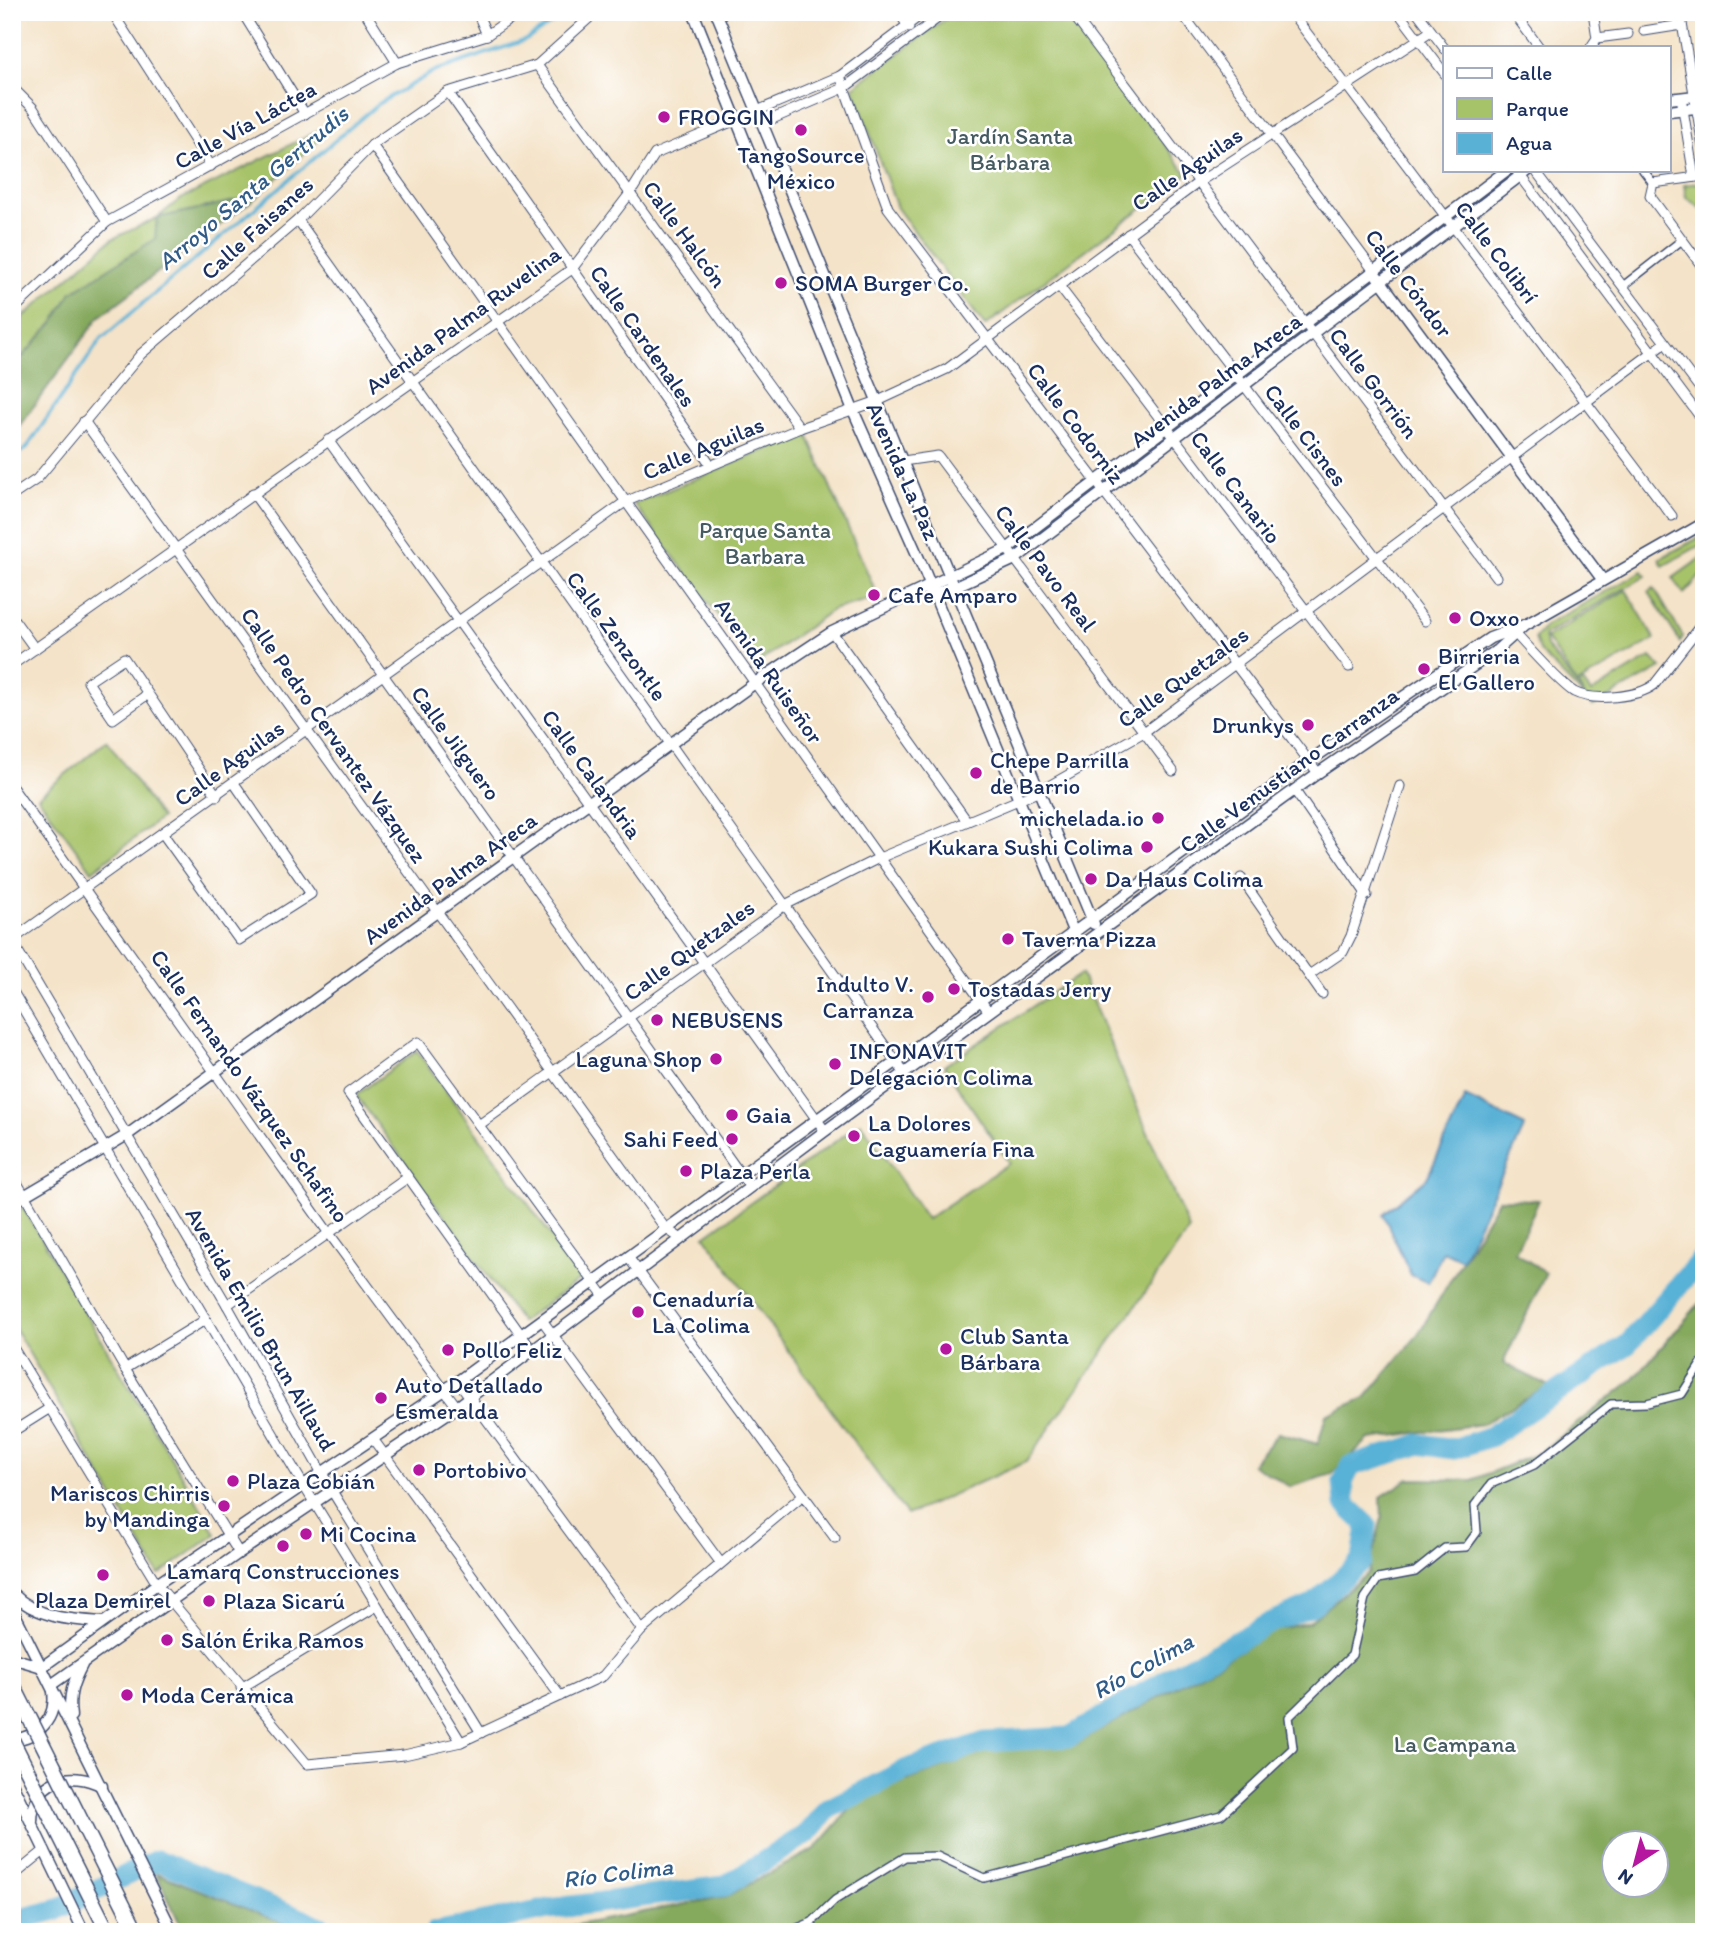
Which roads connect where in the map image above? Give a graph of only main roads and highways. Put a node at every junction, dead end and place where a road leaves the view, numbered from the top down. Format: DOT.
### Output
graph roads {
  1 [pos="12,1683"];
  2 [pos="12,1740"];
  3 [pos="108,1932"];
  4 [pos="137,1932"];
  1 -- 4 [label="highway, bridge"];
  2 -- 3 [label="highway, bridge"];
}
